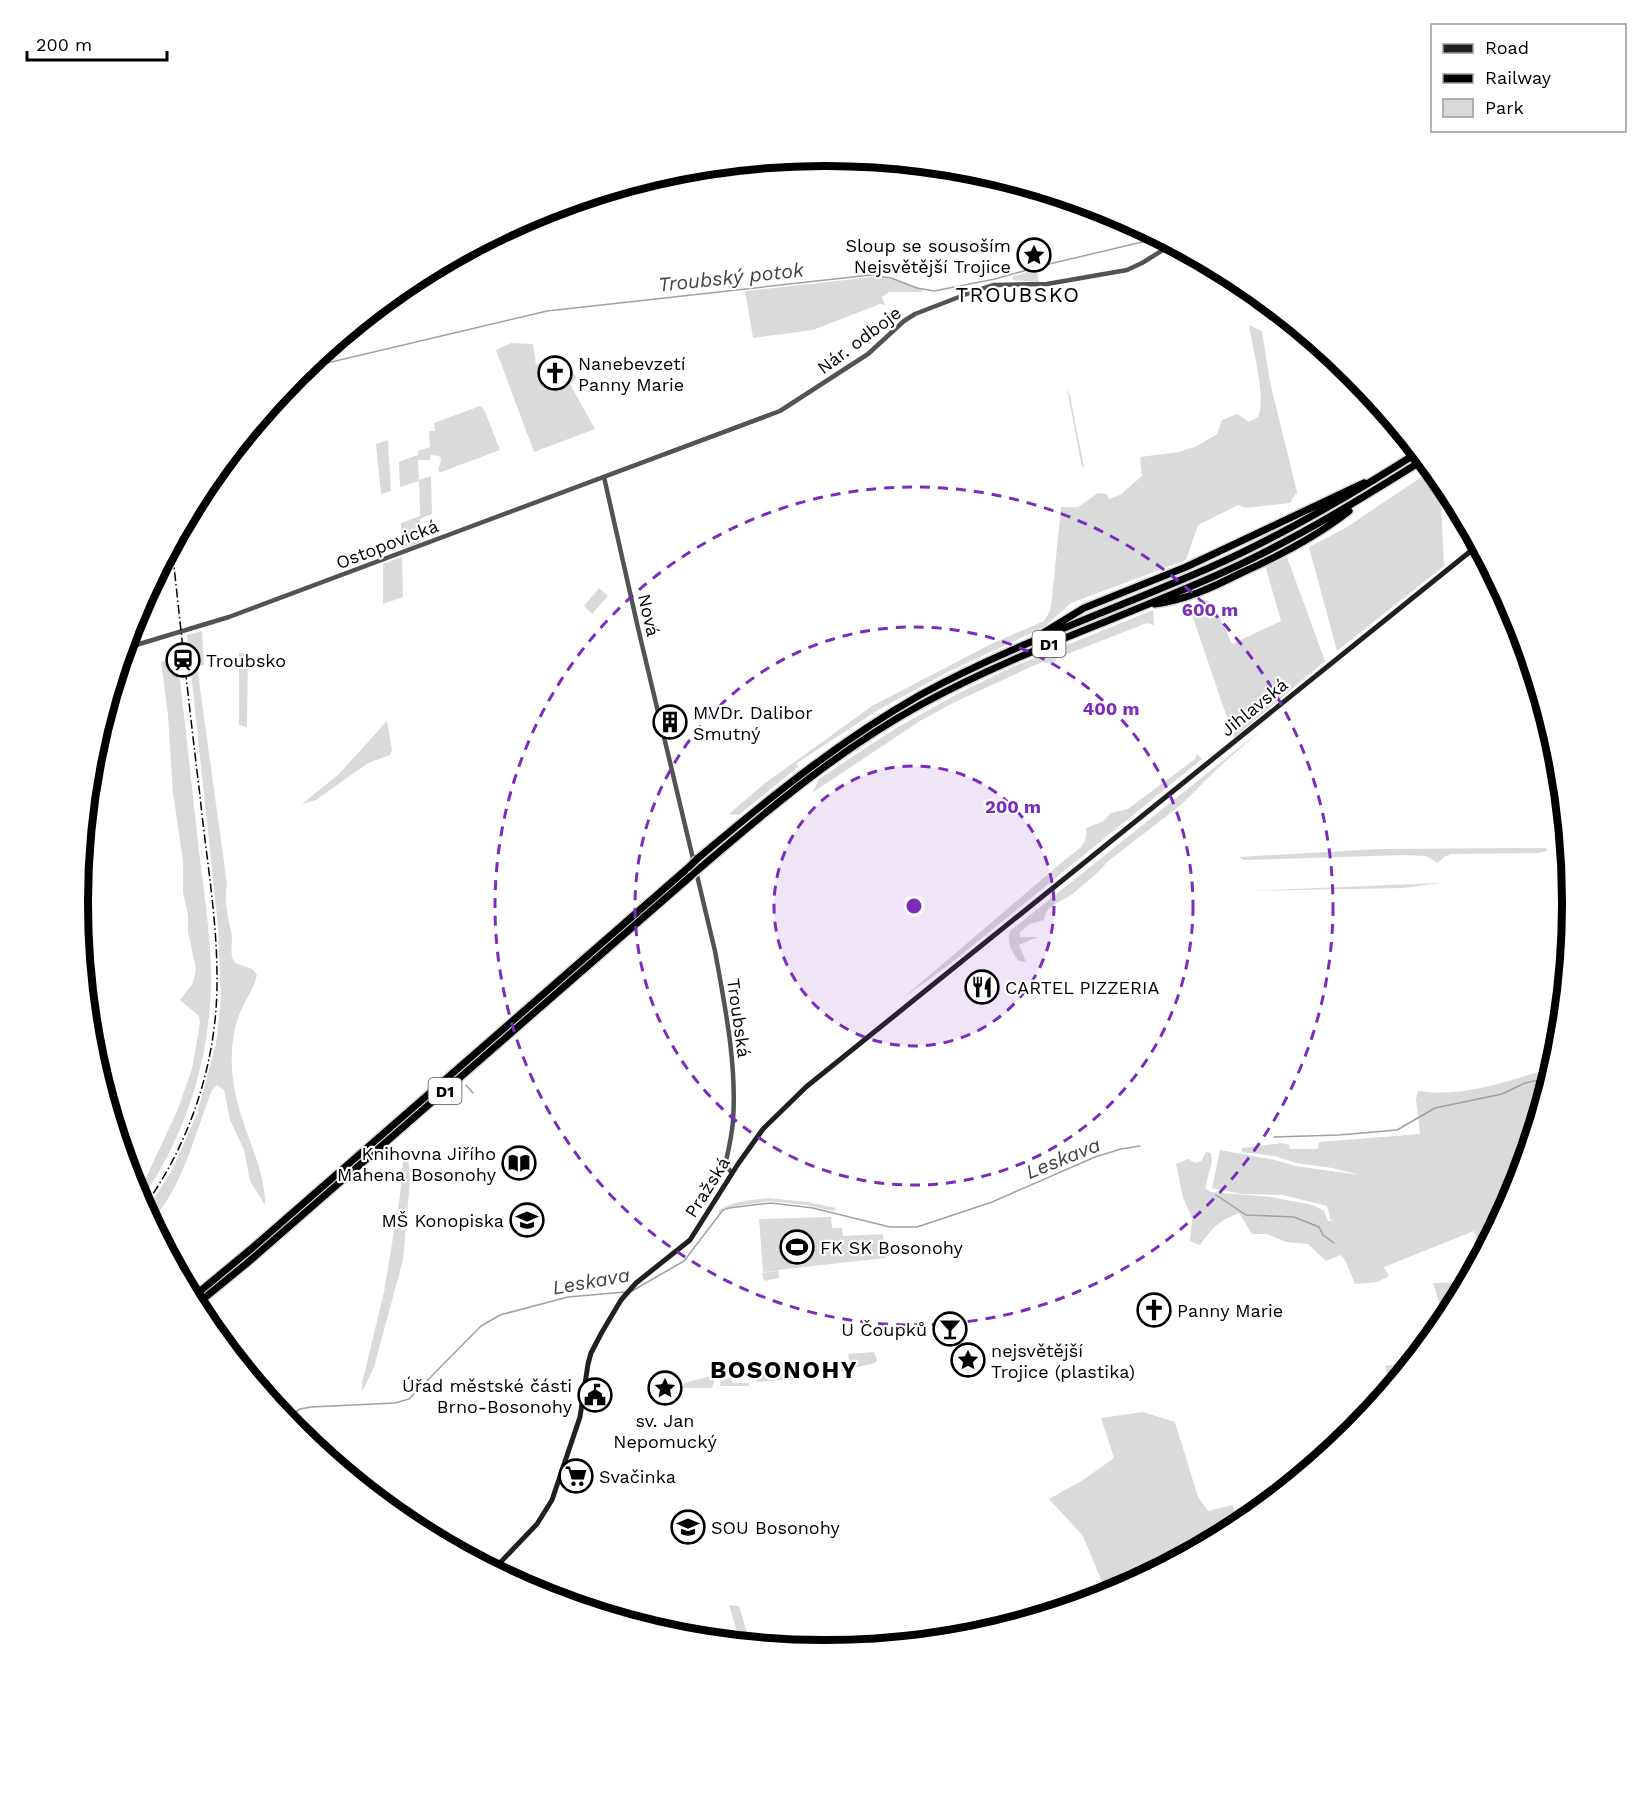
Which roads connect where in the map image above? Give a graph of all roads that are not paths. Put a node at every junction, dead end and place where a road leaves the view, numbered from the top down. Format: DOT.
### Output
graph roads {
  1 [pos="1164,249"];
  2 [pos="1411,457"];
  3 [pos="1416,465"];
  4 [pos="1385,473"];
  5 [pos="604,477"];
  6 [pos="1471,550"];
  7 [pos="136,645"];
  8 [pos="1010,651"];
  9 [pos="695,865"];
  10 [pos="1049,892"];
  11 [pos="732,1173"];
  12 [pos="199,1290"];
  13 [pos="204,1298"];
  14 [pos="499,1564"];
  1 -- 5 [label="street, Nár. odboje"];
  2 -- 4 [label="highway, D1"];
  3 -- 9 [label="highway, D1"];
  4 -- 8 [label="highway"];
  4 -- 8 [label="highway, D1"];
  5 -- 7 [label="street, Ostopovická"];
  5 -- 9 [label="street, Nová"];
  6 -- 10 [label="main road, Jihlavská"];
  8 -- 9 [label="highway, D1"];
  9 -- 11 [label="street, Troubská"];
  9 -- 12 [label="highway, D1"];
  9 -- 13 [label="highway, D1, bridge"];
  10 -- 11 [label="main road, Pražská"];
  11 -- 14 [label="main road, Pražská"];
}
